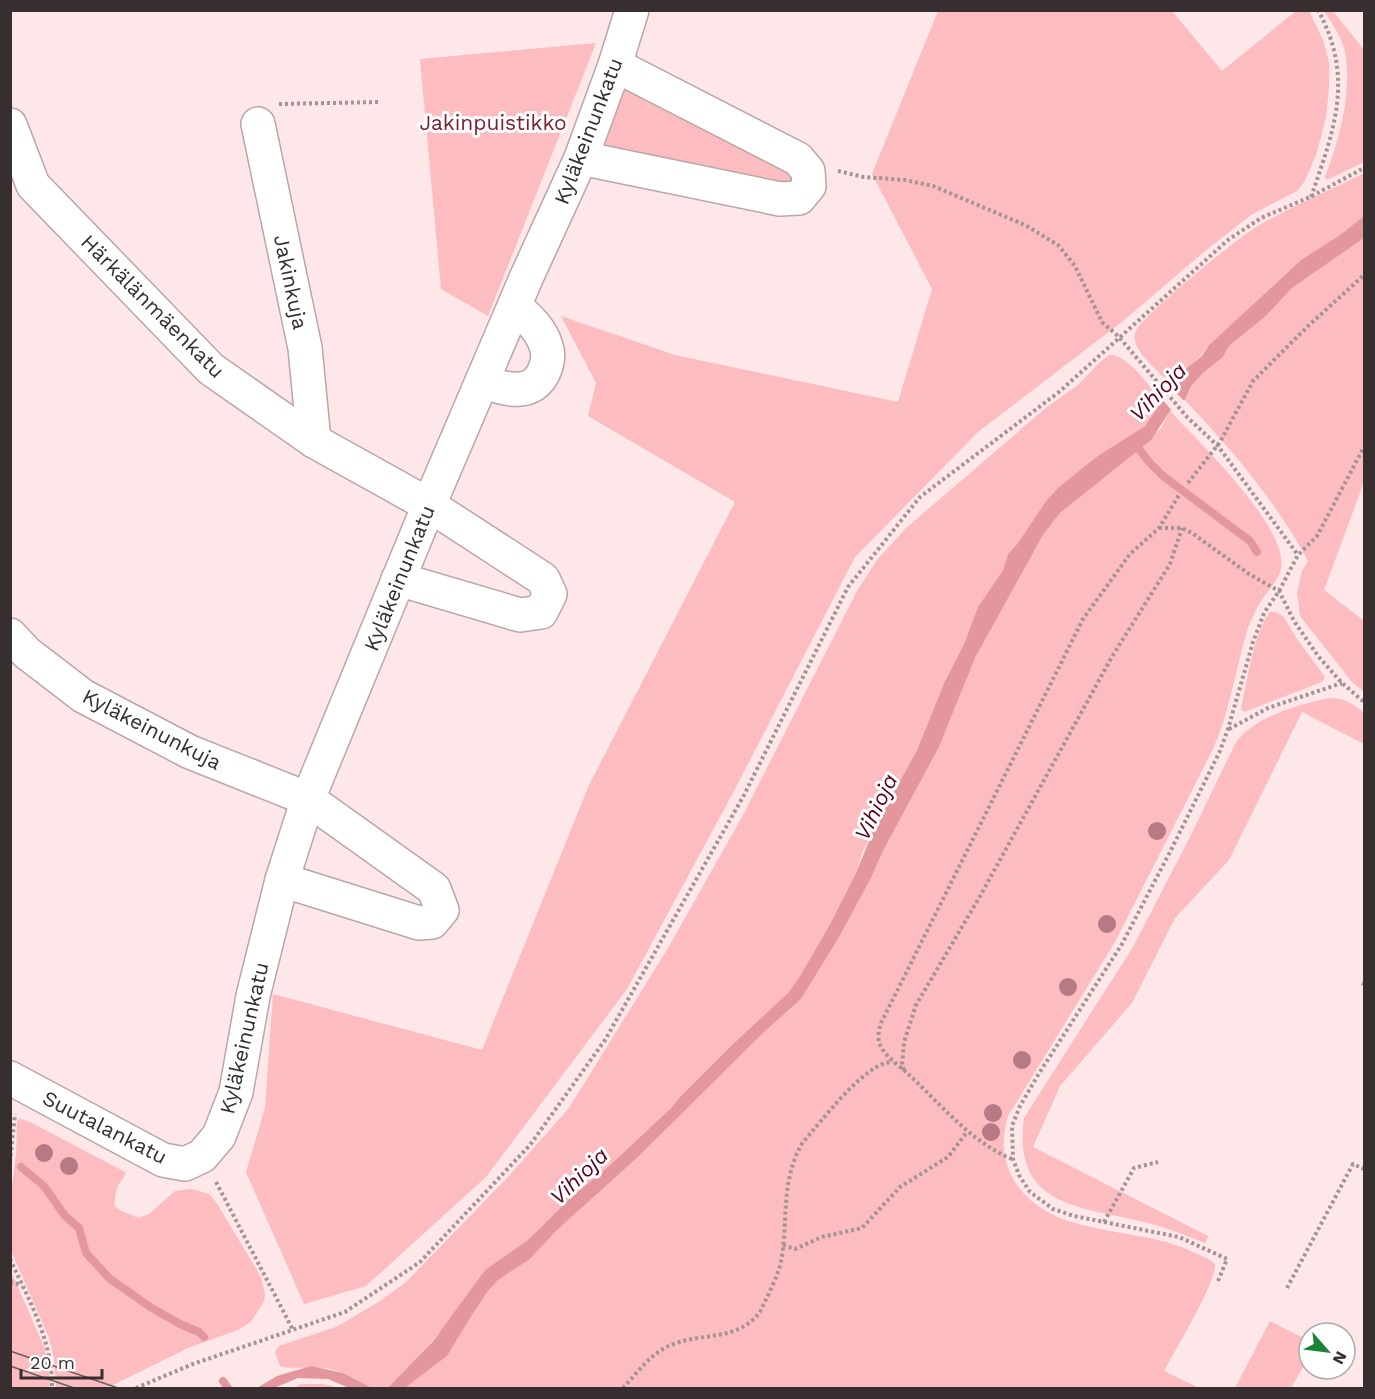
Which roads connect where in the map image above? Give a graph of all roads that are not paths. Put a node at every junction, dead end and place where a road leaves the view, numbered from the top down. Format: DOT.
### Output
graph roads {
  1 [pos="632,10"];
  2 [pos="615,65"];
  3 [pos="268,114"];
  4 [pos="10,125"];
  5 [pos="581,158"];
  6 [pos="515,306"];
  7 [pos="482,381"];
  8 [pos="314,441"];
  9 [pos="429,505"];
  10 [pos="399,579"];
  11 [pos="10,635"];
  12 [pos="308,799"];
  13 [pos="282,880"];
  14 [pos="17,1081"];
  15 [pos="202,1156"];
  1 -- 2 [label="street, Kyläkeinunkatu"];
  2 -- 5 [label="street, Kyläkeinunkatu"];
  2 -- 5 [label="street"];
  3 -- 8 [label="street, Jakinkuja"];
  4 -- 8 [label="street, Härkälänmäenkatu"];
  5 -- 6 [label="street, Kyläkeinunkatu"];
  6 -- 7 [label="street, Kyläkeinunkatu"];
  6 -- 7 [label="street"];
  7 -- 9 [label="street, Kyläkeinunkatu"];
  8 -- 9 [label="street, Härkälänmäenkatu"];
  9 -- 10 [label="street, Kyläkeinunkatu"];
  9 -- 10 [label="street, Härkälänmäenkatu"];
  10 -- 12 [label="street, Kyläkeinunkatu"];
  11 -- 12 [label="street, Kyläkeinunkuja"];
  12 -- 13 [label="street, Kyläkeinunkatu"];
  12 -- 13 [label="street, Kyläkeinunkuja"];
  13 -- 15 [label="street, Kyläkeinunkatu"];
  14 -- 15 [label="street, Suutalankatu"];
}
